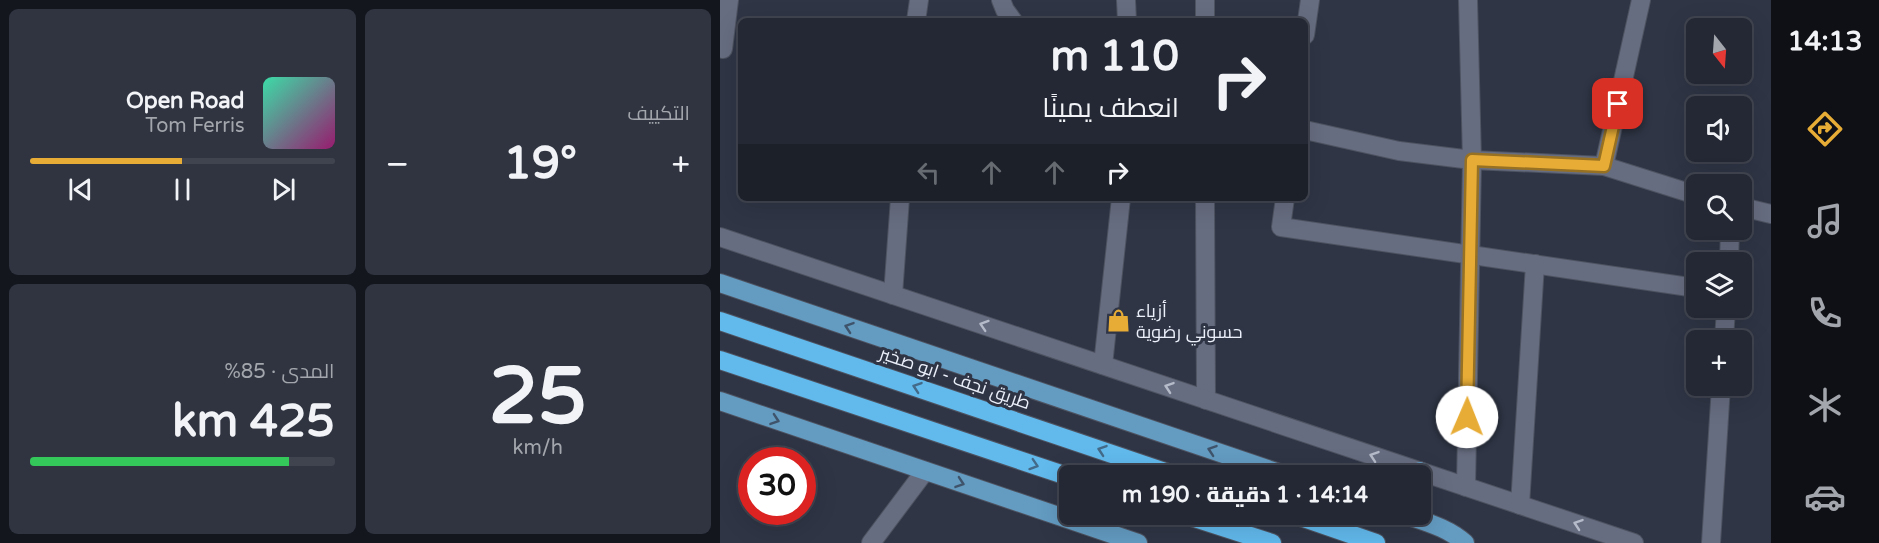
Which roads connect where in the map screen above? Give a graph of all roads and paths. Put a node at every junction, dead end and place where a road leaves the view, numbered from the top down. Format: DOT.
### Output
graph roads {
  1 [pos="729,0"];
  2 [pos="919,0"];
  3 [pos="1001,0"];
  4 [pos="1126,0"];
  5 [pos="1205,0"];
  6 [pos="1310,0"];
  7 [pos="1468,0"];
  8 [pos="1641,0"];
  9 [pos="916,18"];
  10 [pos="1010,18"];
  11 [pos="1127,18"];
  12 [pos="1205,18"];
  13 [pos="1307,18"];
  14 [pos="721,48"];
  15 [pos="738,51"];
  16 [pos="1308,131"];
  17 [pos="1472,160"];
  18 [pos="1604,166"];
  19 [pos="1686,192"];
  20 [pos="900,201"];
  21 [pos="1121,201"];
  22 [pos="1205,201"];
  23 [pos="1285,201"];
  24 [pos="1752,209"];
  25 [pos="1771,214"];
  26 [pos="720,237"];
  27 [pos="1471,255"];
  28 [pos="1535,264"];
  29 [pos="720,283"];
  30 [pos="1686,287"];
  31 [pos="893,295"];
  32 [pos="720,321"];
  33 [pos="720,360"];
  34 [pos="1103,365"];
  35 [pos="1720,396"];
  36 [pos="1206,400"];
  37 [pos="720,401"];
  38 [pos="1145,465"];
  39 [pos="1256,465"];
  40 [pos="1397,465"];
  41 [pos="925,471"];
  42 [pos="1059,473"];
  43 [pos="1431,476"];
  44 [pos="1466,487"];
  45 [pos="1520,505"];
  46 [pos="1431,524"];
  47 [pos="1216,525"];
  48 [pos="1324,525"];
  49 [pos="871,543"];
  50 [pos="1138,543"];
  51 [pos="1272,543"];
  52 [pos="1376,543"];
  53 [pos="1465,543"];
  54 [pos="1634,543"];
  55 [pos="1711,543"];
  1 -- 14 [label="street"];
  2 -- 9 [label="street"];
  3 -- 10 [label="street"];
  4 -- 11 [label="street"];
  5 -- 12 [label="street"];
  6 -- 13 [label="street"];
  7 -- 17 [label="street"];
  8 -- 18 [label="street"];
  14 -- 15 [label="street"];
  16 -- 17 [label="street"];
  17 -- 18 [label="street"];
  17 -- 27 [label="street"];
  18 -- 19 [label="street"];
  20 -- 31 [label="street"];
  21 -- 34 [label="street"];
  22 -- 36 [label="street"];
  23 -- 27 [label="street"];
  24 -- 25 [label="street"];
  26 -- 31 [label="street"];
  27 -- 28 [label="street"];
  27 -- 44 [label="street"];
  28 -- 30 [label="street"];
  28 -- 45 [label="street"];
  39 -- 29 [label="main road, one-way"];
  34 -- 31 [label="street, one-way"];
  38 -- 32 [label="highway, طريق نجف - ابو صخير, one-way"];
  33 -- 42 [label="highway, one-way"];
  36 -- 34 [label="street, one-way"];
  35 -- 55 [label="street"];
  40 -- 36 [label="street, one-way"];
  37 -- 41 [label="main road, one-way"];
  41 -- 49 [label="street"];
  41 -- 50 [label="main road, one-way"];
  43 -- 44 [label="street"];
  44 -- 45 [label="street"];
  54 -- 45 [label="street, one-way"];
  46 -- 53 [label="main road"];
  47 -- 51 [label="highway"];
  48 -- 52 [label="highway"];
}
